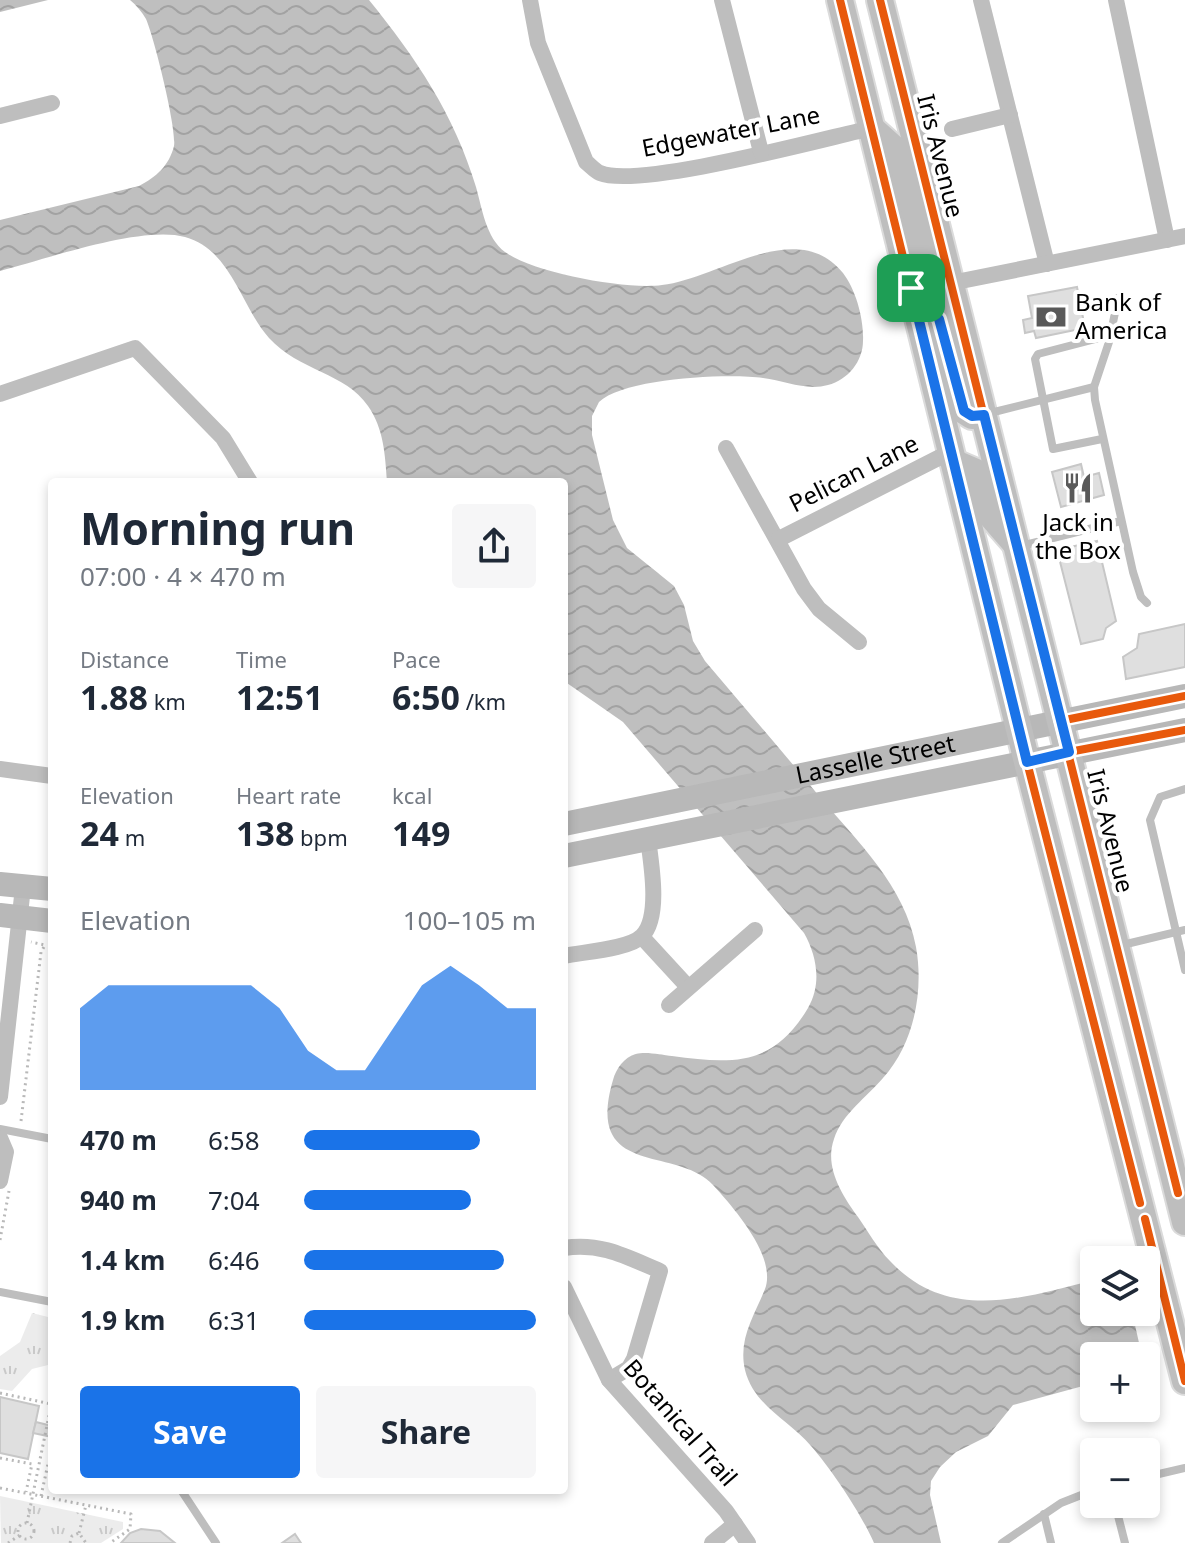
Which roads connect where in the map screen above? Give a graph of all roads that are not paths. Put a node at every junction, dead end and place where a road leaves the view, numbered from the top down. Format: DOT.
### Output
graph roads {
  1 [pos="530,0"];
  2 [pos="722,0"];
  3 [pos="840,0"];
  4 [pos="880,0"];
  5 [pos="981,0"];
  6 [pos="1116,0"];
  7 [pos="52,103"];
  8 [pos="1010,115"];
  9 [pos="0,116"];
  10 [pos="872,128"];
  11 [pos="952,129"];
  12 [pos="761,152"];
  13 [pos="1185,236"];
  14 [pos="1167,240"];
  15 [pos="1047,264"];
  16 [pos="951,282"];
  17 [pos="911,288"];
  18 [pos="1118,298"];
  19 [pos="1111,335"];
  20 [pos="1094,387"];
  21 [pos="0,394"];
  22 [pos="1043,397"];
  23 [pos="984,415"];
  24 [pos="1102,439"];
  25 [pos="726,448"];
  26 [pos="953,457"];
  27 [pos="248,478"];
  28 [pos="1121,521"];
  29 [pos="779,539"];
  30 [pos="1018,547"];
  31 [pos="1147,603"];
  32 [pos="859,642"];
  33 [pos="1185,696"];
  34 [pos="1060,721"];
  35 [pos="1185,730"];
  36 [pos="1020,731"];
  37 [pos="1069,752"];
  38 [pos="1027,762"];
  39 [pos="0,769"];
  40 [pos="48,775"];
  41 [pos="1185,789"];
  42 [pos="660,804"];
  43 [pos="568,823"];
  44 [pos="568,839"];
  45 [pos="648,839"];
  46 [pos="568,855"];
  47 [pos="12,885"];
  48 [pos="48,889"];
  49 [pos="48,921"];
  50 [pos="13,924"];
  51 [pos="755,930"];
  52 [pos="1181,931"];
  53 [pos="642,937"];
  54 [pos="1117,946"];
  55 [pos="568,955"];
  56 [pos="1184,959"];
  57 [pos="1185,970"];
  58 [pos="688,987"];
  59 [pos="669,1005"];
  60 [pos="0,1097"];
  61 [pos="0,1129"];
  62 [pos="0,1138"];
  63 [pos="48,1138"];
  64 [pos="6,1180"];
  65 [pos="1181,1207"];
  66 [pos="1143,1211"];
  67 [pos="568,1247"];
  68 [pos="0,1292"];
  69 [pos="568,1295"];
  70 [pos="48,1301"];
  71 [pos="609,1380"];
  72 [pos="1185,1381"];
  73 [pos="1185,1468"];
  74 [pos="1160,1474"];
  75 [pos="184,1494"];
  76 [pos="1080,1497"];
  77 [pos="1044,1514"];
  78 [pos="1119,1518"];
  79 [pos="735,1524"];
  80 [pos="216,1543"];
  81 [pos="712,1543"];
  82 [pos="748,1543"];
  83 [pos="1002,1543"];
  84 [pos="1051,1543"];
  85 [pos="1125,1543"];
  1 -- 12 [label="street, Edgewater Lane"];
  2 -- 12 [label="street"];
  3 -- 10 [label="main road"];
  4 -- 16 [label="main road, Iris Avenue"];
  5 -- 8 [label="street"];
  6 -- 14 [label="street"];
  7 -- 9 [label="street"];
  8 -- 11 [label="street"];
  8 -- 15 [label="street"];
  10 -- 12 [label="street, Edgewater Lane"];
  10 -- 16 [label="main road"];
  10 -- 17 [label="main road"];
  13 -- 14 [label="street"];
  14 -- 15 [label="street"];
  15 -- 16 [label="street"];
  16 -- 23 [label="main road, Iris Avenue"];
  17 -- 23 [label="main road"];
  17 -- 26 [label="main road"];
  18 -- 19 [label="lane"];
  19 -- 20 [label="lane"];
  19 -- 22 [label="lane"];
  20 -- 22 [label="lane"];
  20 -- 24 [label="lane"];
  21 -- 27 [label="street"];
  22 -- 23 [label="lane"];
  22 -- 24 [label="lane"];
  23 -- 30 [label="main road, Iris Avenue"];
  24 -- 28 [label="lane"];
  25 -- 29 [label="street"];
  26 -- 29 [label="street, Pelican Lane"];
  26 -- 30 [label="main road"];
  26 -- 36 [label="main road"];
  28 -- 30 [label="lane"];
  28 -- 31 [label="lane"];
  29 -- 32 [label="street"];
  30 -- 34 [label="main road, Iris Avenue"];
  33 -- 34 [label="main road, Lasselle Street"];
  34 -- 36 [label="main road, Lasselle Street"];
  34 -- 37 [label="main road, Iris Avenue"];
  35 -- 37 [label="main road, Lasselle Street"];
  36 -- 38 [label="main road"];
  36 -- 42 [label="main road, Lasselle Street"];
  37 -- 38 [label="main road, Lasselle Street"];
  37 -- 54 [label="main road, Iris Avenue"];
  38 -- 45 [label="main road, Lasselle Street"];
  38 -- 66 [label="main road"];
  39 -- 40 [label="street"];
  41 -- 52 [label="lane"];
  42 -- 43 [label="main road, Lasselle Street"];
  42 -- 44 [label="main road"];
  45 -- 46 [label="main road, Lasselle Street"];
  45 -- 53 [label="street"];
  47 -- 48 [label="main road"];
  47 -- 50 [label="street"];
  49 -- 50 [label="main road"];
  50 -- 60 [label="street"];
  51 -- 58 [label="street"];
  52 -- 54 [label="lane"];
  52 -- 56 [label="lane"];
  53 -- 55 [label="street"];
  53 -- 58 [label="street"];
  54 -- 65 [label="main road, Iris Avenue"];
  56 -- 57 [label="lane"];
  58 -- 59 [label="street"];
  61 -- 63 [label="lane"];
  62 -- 64 [label="street"];
  65 -- 66 [label="main road"];
  66 -- 72 [label="main road"];
  67 -- 71 [label="street"];
  68 -- 70 [label="lane"];
  69 -- 71 [label="street, Botanical Trail"];
  71 -- 79 [label="street, Botanical Trail"];
  73 -- 74 [label="lane"];
  75 -- 80 [label="lane"];
  76 -- 77 [label="lane"];
  77 -- 83 [label="lane"];
  77 -- 84 [label="lane"];
  78 -- 85 [label="lane"];
  79 -- 81 [label="street"];
  79 -- 82 [label="street, Botanical Trail"];
}
